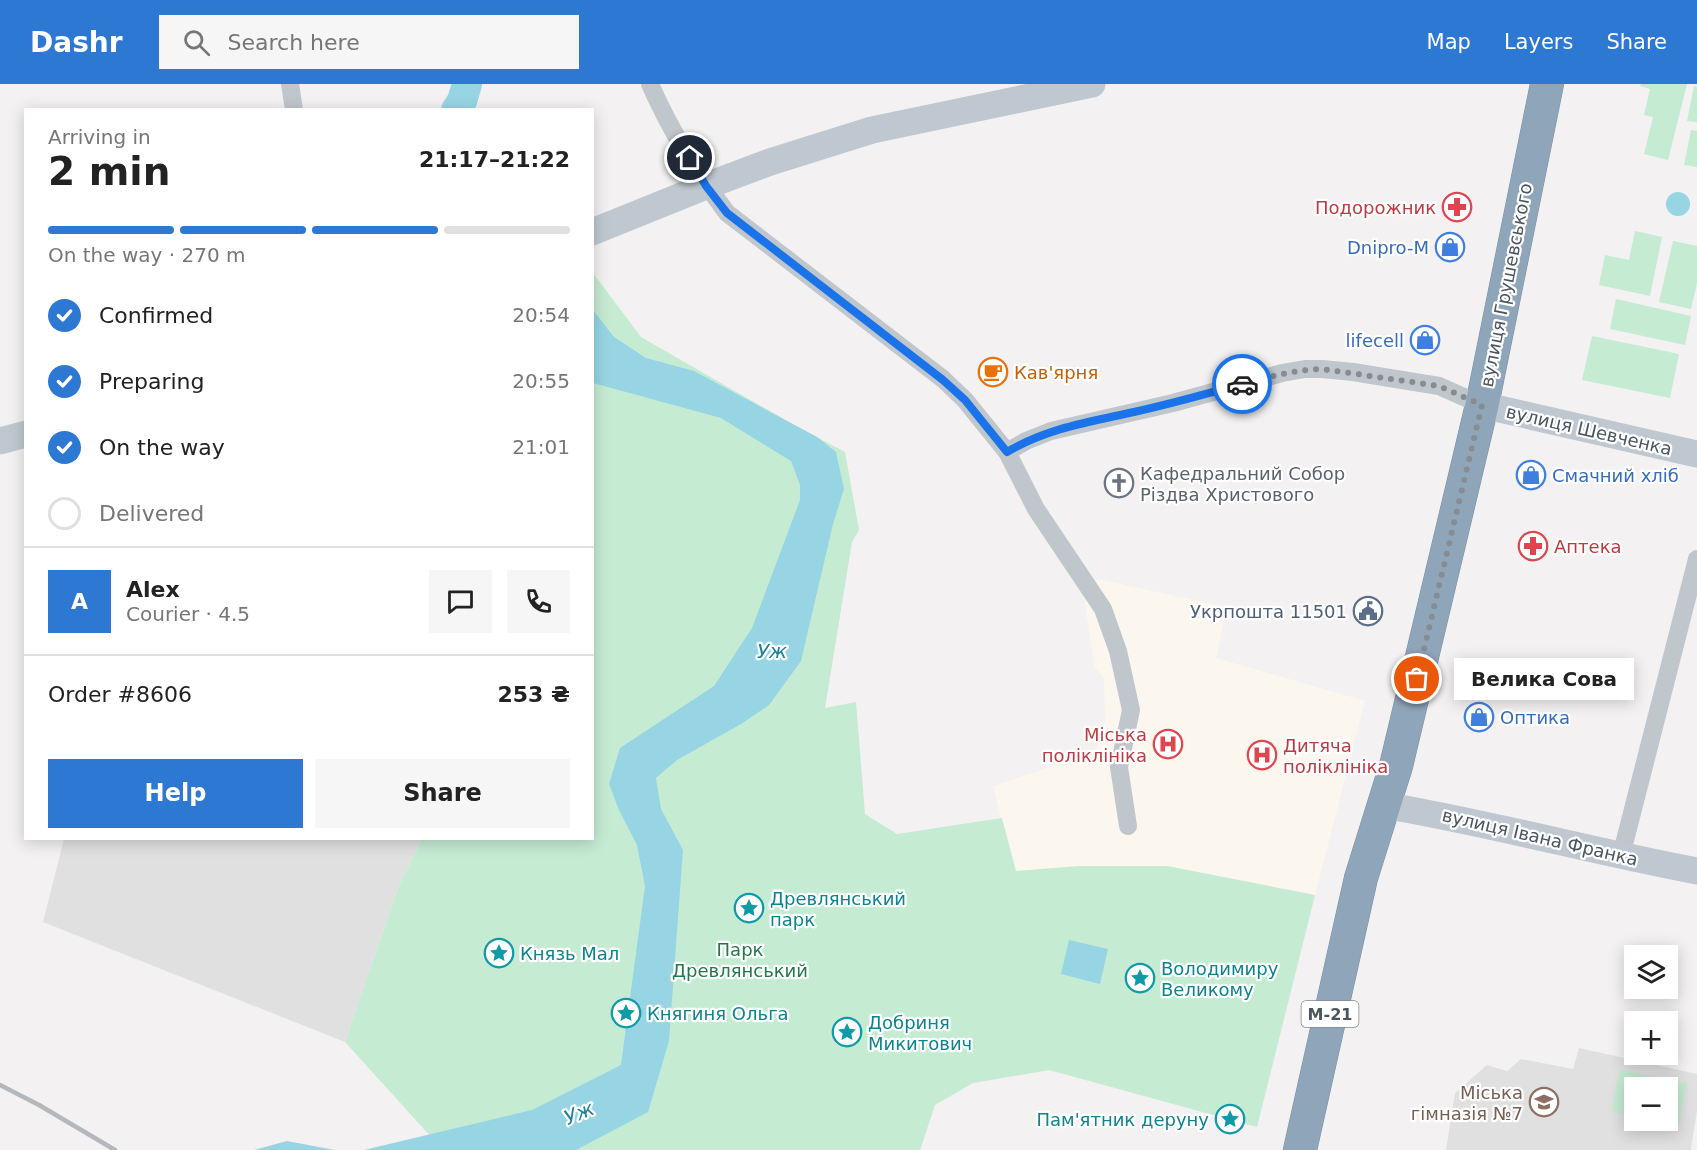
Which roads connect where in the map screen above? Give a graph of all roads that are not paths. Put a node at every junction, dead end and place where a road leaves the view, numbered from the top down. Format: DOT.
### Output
graph roads {
  1 [pos="290,84"];
  2 [pos="650,84"];
  3 [pos="1092,84"];
  4 [pos="1547,84"];
  5 [pos="294,108"];
  6 [pos="706,186"];
  7 [pos="594,231"];
  8 [pos="1482,405"];
  9 [pos="24,435"];
  10 [pos="0,441"];
  11 [pos="1007,452"];
  12 [pos="1697,454"];
  13 [pos="1697,559"];
  14 [pos="1383,805"];
  15 [pos="1128,826"];
  16 [pos="1621,856"];
  17 [pos="1697,871"];
  18 [pos="1300,1150"];
  1 -- 5 [label="street"];
  2 -- 6 [label="street"];
  3 -- 6 [label="street"];
  4 -- 8 [label="highway, вулиця Грушевського / М-21"];
  6 -- 7 [label="street"];
  6 -- 11 [label="street"];
  8 -- 11 [label="street"];
  8 -- 12 [label="street, вулиця Шевченка"];
  8 -- 14 [label="highway, вулиця Грушевського / М-21"];
  9 -- 10 [label="street"];
  11 -- 15 [label="street"];
  13 -- 16 [label="street"];
  14 -- 16 [label="street, вулиця Івана Франка"];
  14 -- 18 [label="highway, вулиця Грушевського / М-21"];
  16 -- 17 [label="street, вулиця Івана Франка"];
}
